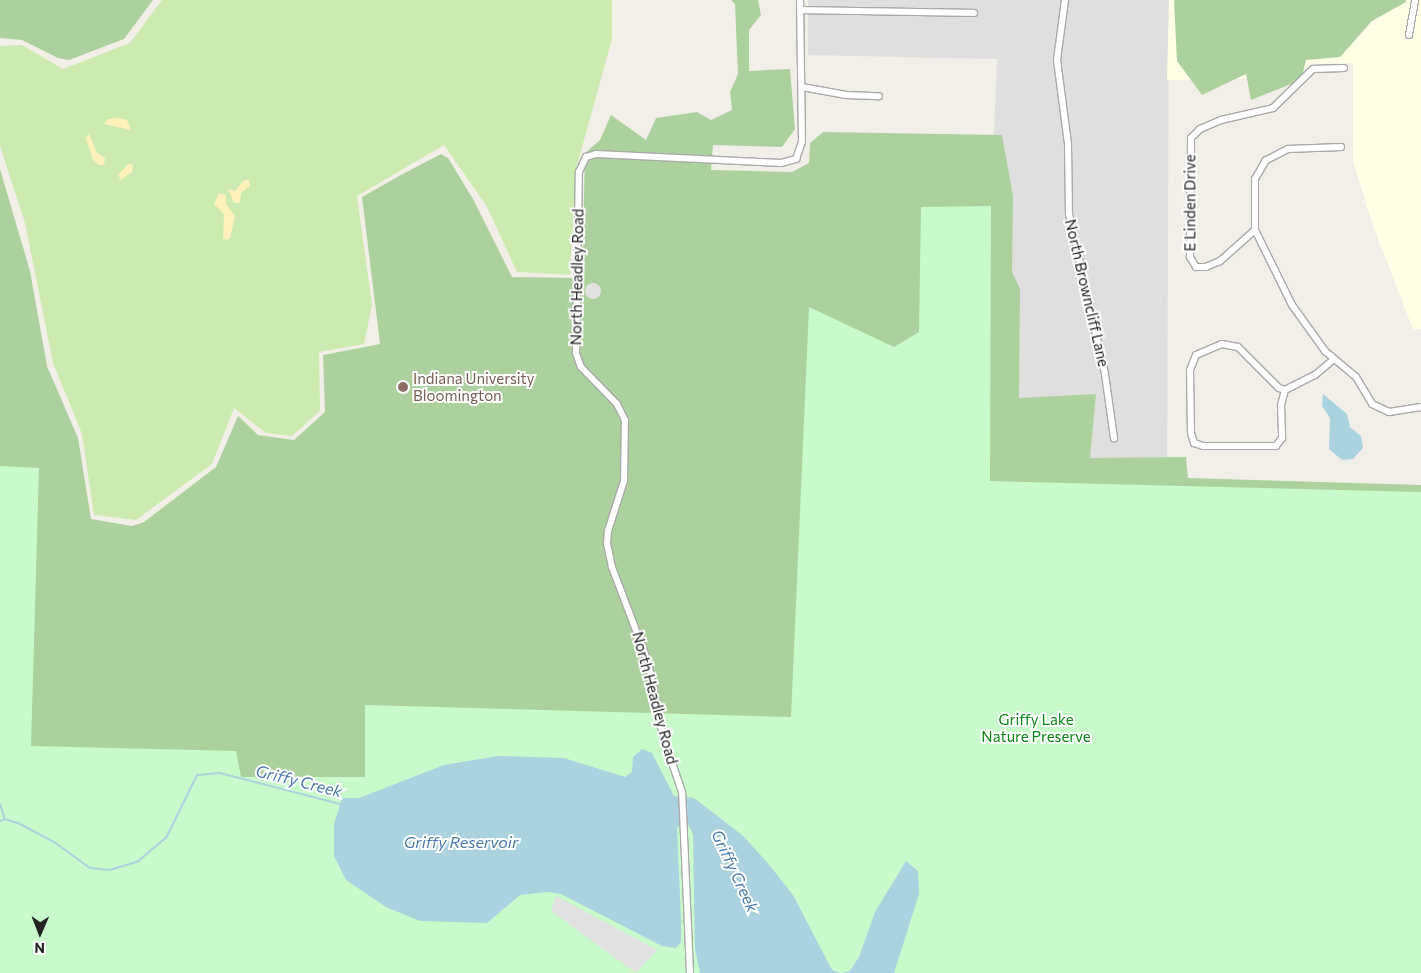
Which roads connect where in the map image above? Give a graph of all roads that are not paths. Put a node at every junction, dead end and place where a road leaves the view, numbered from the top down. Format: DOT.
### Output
graph roads {
  1 [pos="800,0"];
  2 [pos="1065,0"];
  3 [pos="1415,0"];
  4 [pos="801,10"];
  5 [pos="974,14"];
  6 [pos="1409,35"];
  7 [pos="1344,68"];
  8 [pos="802,87"];
  9 [pos="879,96"];
  10 [pos="1341,147"];
  11 [pos="1255,230"];
  12 [pos="1333,360"];
  13 [pos="1285,390"];
  14 [pos="1421,407"];
  15 [pos="1114,438"];
  16 [pos="690,973"];
  1 -- 4 [label="street, North Headley Road"];
  2 -- 15 [label="street, North Browncliff Lane"];
  3 -- 6 [label="street"];
  4 -- 5 [label="street"];
  4 -- 8 [label="street, North Headley Road"];
  7 -- 11 [label="street, E Linden Drive"];
  8 -- 9 [label="street"];
  8 -- 16 [label="street, North Headley Road"];
  10 -- 11 [label="street"];
  11 -- 12 [label="street"];
  12 -- 13 [label="street"];
  12 -- 14 [label="street"];
  13 -- 13 [label="street"];
}
